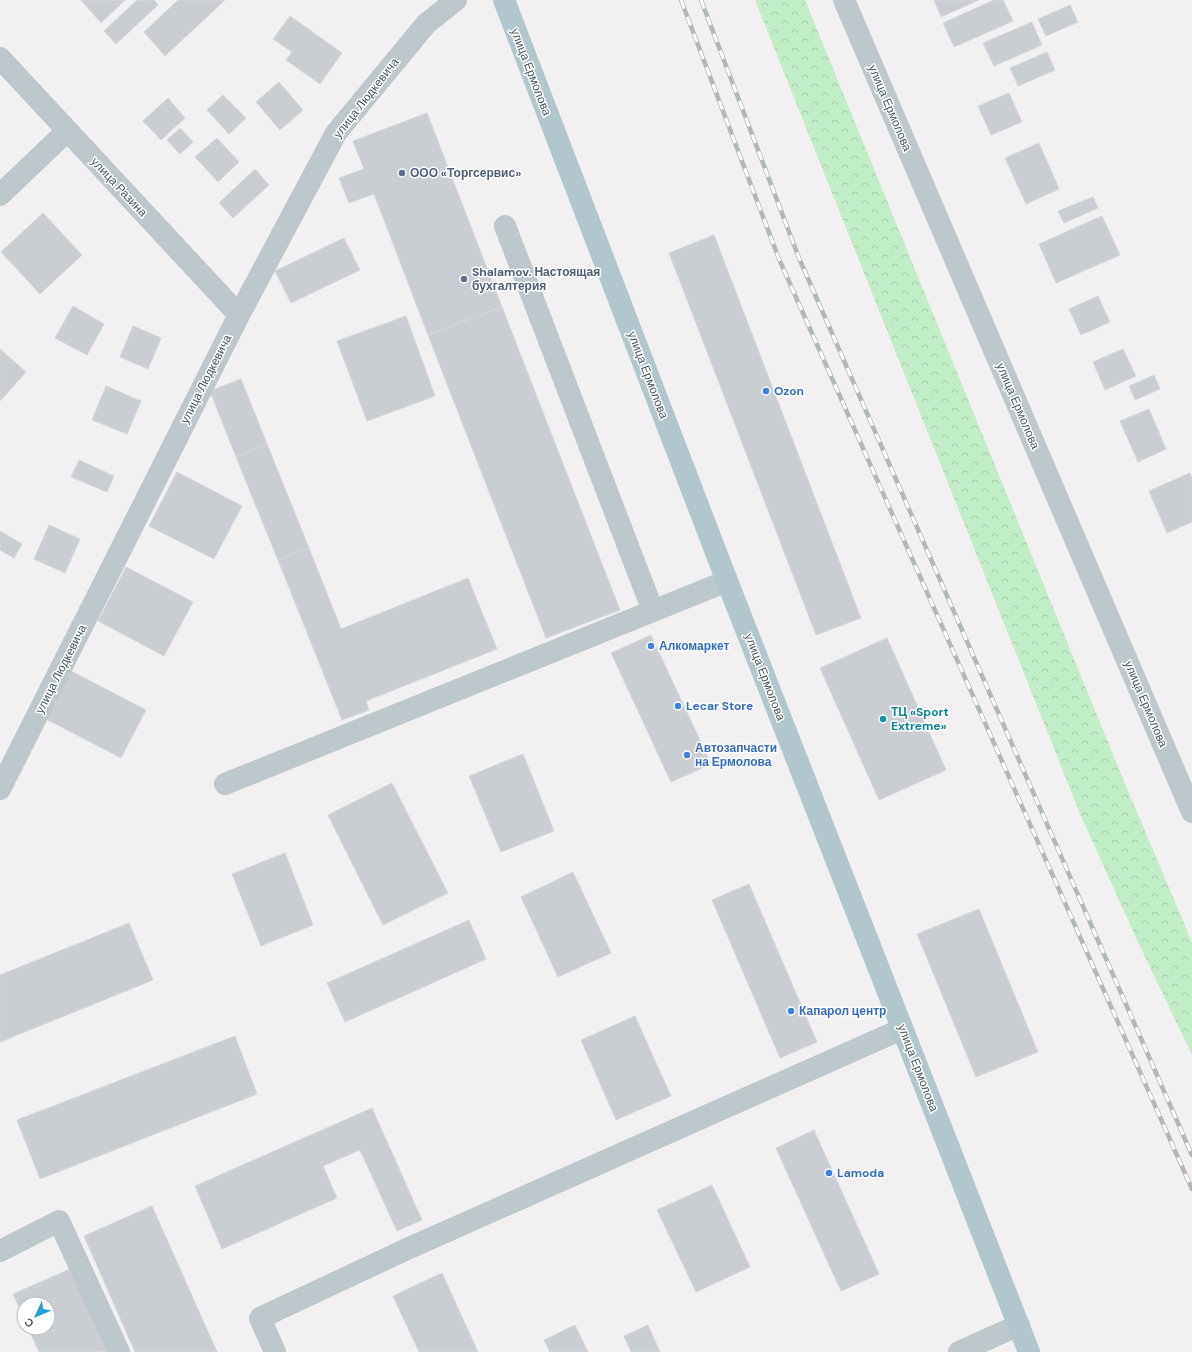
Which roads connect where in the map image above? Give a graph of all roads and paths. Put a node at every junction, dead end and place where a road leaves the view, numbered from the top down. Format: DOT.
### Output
graph roads {
  1 [pos="456,0"];
  2 [pos="504,0"];
  3 [pos="844,0"];
  4 [pos="0,58"];
  5 [pos="67,131"];
  6 [pos="0,195"];
  7 [pos="505,226"];
  8 [pos="239,316"];
  9 [pos="727,581"];
  10 [pos="652,611"];
  11 [pos="226,784"];
  12 [pos="0,789"];
  13 [pos="1192,812"];
  14 [pos="902,1029"];
  15 [pos="0,1251"];
  16 [pos="1019,1325"];
  17 [pos="119,1352"];
  18 [pos="275,1352"];
  19 [pos="959,1352"];
  20 [pos="1029,1352"];
  1 -- 8 [label="street, улица Людкевича"];
  2 -- 9 [label="main road, улица Ермолова"];
  3 -- 13 [label="street, улица Ермолова"];
  4 -- 5 [label="street, улица Разина"];
  5 -- 6 [label="street"];
  5 -- 8 [label="street, улица Разина"];
  7 -- 10 [label="street"];
  8 -- 12 [label="street, улица Людкевича"];
  9 -- 10 [label="street"];
  9 -- 14 [label="main road, улица Ермолова"];
  10 -- 11 [label="street"];
  14 -- 16 [label="main road, улица Ермолова"];
  14 -- 18 [label="street"];
  15 -- 17 [label="street"];
  16 -- 19 [label="street"];
  16 -- 20 [label="main road, улица Ермолова"];
}
